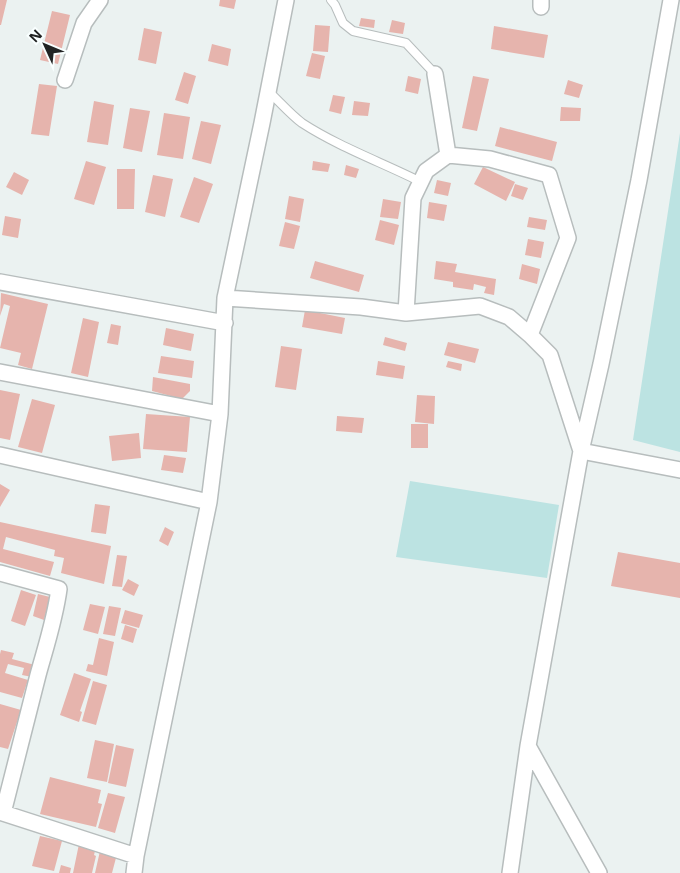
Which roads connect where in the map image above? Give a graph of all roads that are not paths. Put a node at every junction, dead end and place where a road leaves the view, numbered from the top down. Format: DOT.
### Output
graph roads {
  1 [pos="100,0"];
  2 [pos="286,0"];
  3 [pos="332,0"];
  4 [pos="671,0"];
  5 [pos="435,74"];
  6 [pos="65,80"];
  7 [pos="268,91"];
  8 [pos="448,155"];
  9 [pos="421,182"];
  10 [pos="0,282"];
  11 [pos="225,298"];
  12 [pos="406,313"];
  13 [pos="225,323"];
  14 [pos="530,335"];
  15 [pos="0,372"];
  16 [pos="220,414"];
  17 [pos="581,451"];
  18 [pos="0,455"];
  19 [pos="680,470"];
  20 [pos="209,502"];
  21 [pos="0,573"];
  22 [pos="528,746"];
  23 [pos="2,813"];
  24 [pos="136,856"];
  25 [pos="134,873"];
  26 [pos="510,873"];
  27 [pos="599,873"];
  1 -- 6 [label="street"];
  2 -- 7 [label="street"];
  3 -- 5 [label="lane"];
  4 -- 17 [label="street"];
  5 -- 8 [label="street"];
  7 -- 9 [label="lane"];
  7 -- 11 [label="street"];
  8 -- 9 [label="street"];
  8 -- 14 [label="street"];
  9 -- 12 [label="street"];
  10 -- 13 [label="street"];
  11 -- 12 [label="street"];
  11 -- 13 [label="street"];
  12 -- 14 [label="street"];
  13 -- 16 [label="street"];
  14 -- 17 [label="street"];
  15 -- 16 [label="street"];
  16 -- 20 [label="street"];
  17 -- 19 [label="street"];
  17 -- 22 [label="street"];
  18 -- 20 [label="street"];
  20 -- 24 [label="street"];
  21 -- 23 [label="street"];
  22 -- 26 [label="street"];
  22 -- 27 [label="street"];
  23 -- 24 [label="street"];
  24 -- 25 [label="street"];
}
